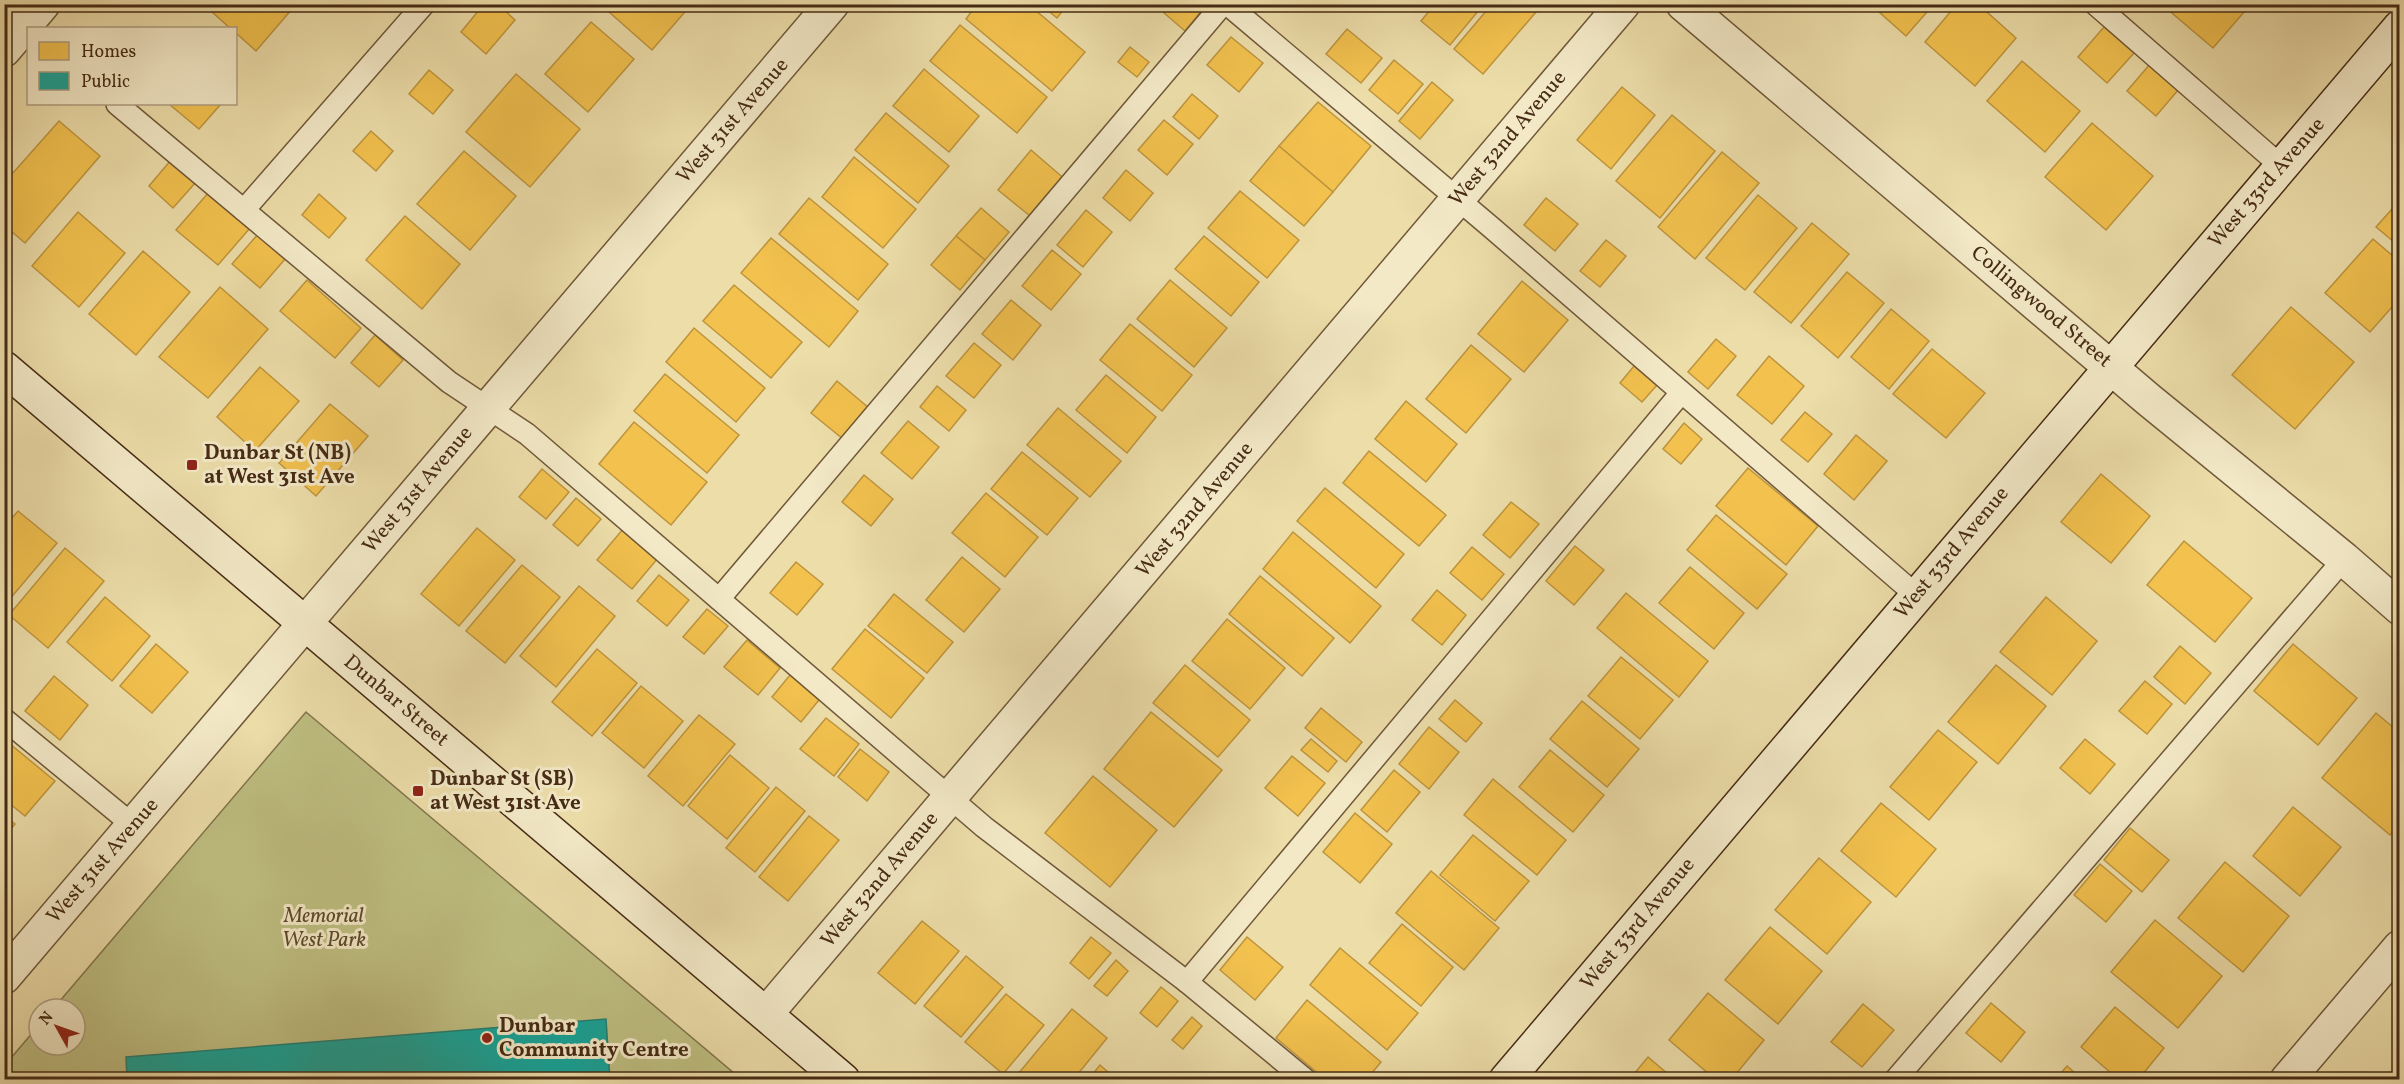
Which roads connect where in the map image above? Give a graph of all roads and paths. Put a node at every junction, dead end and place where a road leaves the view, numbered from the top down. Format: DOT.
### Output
graph roads {
  1 [pos="424,4"];
  2 [pos="832,4"];
  3 [pos="1225,4"];
  4 [pos="1623,4"];
  5 [pos="1683,4"];
  6 [pos="2096,4"];
  7 [pos="2400,27"];
  8 [pos="118,105"];
  9 [pos="2281,166"];
  10 [pos="1457,199"];
  11 [pos="244,210"];
  12 [pos="2110,367"];
  13 [pos="4,368"];
  14 [pos="1681,393"];
  15 [pos="488,408"];
  16 [pos="2344,559"];
  17 [pos="1916,595"];
  18 [pos="719,599"];
  19 [pos="2400,608"];
  20 [pos="305,625"];
  21 [pos="4,719"];
  22 [pos="951,798"];
  23 [pos="134,826"];
  24 [pos="2400,947"];
  25 [pos="4,977"];
  26 [pos="1187,982"];
  27 [pos="766,1014"];
  28 [pos="843,1080"];
  29 [pos="1306,1080"];
  30 [pos="1506,1080"];
  31 [pos="1895,1080"];
  32 [pos="2287,1080"];
  1 -- 11 [label="lane"];
  2 -- 15 [label="street, West 31st Avenue"];
  3 -- 10 [label="lane"];
  3 -- 18 [label="lane"];
  4 -- 10 [label="street, West 32nd Avenue"];
  5 -- 12 [label="street, Collingwood Street"];
  6 -- 9 [label="lane"];
  7 -- 9 [label="street, West 33rd Avenue"];
  8 -- 11 [label="lane"];
  9 -- 12 [label="street, West 33rd Avenue"];
  10 -- 14 [label="lane"];
  10 -- 22 [label="street, West 32nd Avenue"];
  11 -- 15 [label="lane"];
  12 -- 16 [label="street, Collingwood Street"];
  12 -- 17 [label="street, West 33rd Avenue"];
  13 -- 20 [label="street, Dunbar Street"];
  14 -- 17 [label="lane"];
  14 -- 26 [label="lane"];
  15 -- 18 [label="lane"];
  15 -- 20 [label="street, West 31st Avenue"];
  16 -- 19 [label="street, Collingwood Street"];
  16 -- 31 [label="lane"];
  17 -- 30 [label="street, West 33rd Avenue"];
  18 -- 22 [label="lane"];
  20 -- 23 [label="street, West 31st Avenue"];
  20 -- 27 [label="street, Dunbar Street"];
  21 -- 23 [label="lane"];
  22 -- 26 [label="lane"];
  22 -- 27 [label="street, West 32nd Avenue"];
  23 -- 25 [label="street, West 31st Avenue"];
  24 -- 32 [label="street"];
  26 -- 29 [label="lane"];
  27 -- 28 [label="street, Dunbar Street"];
}
